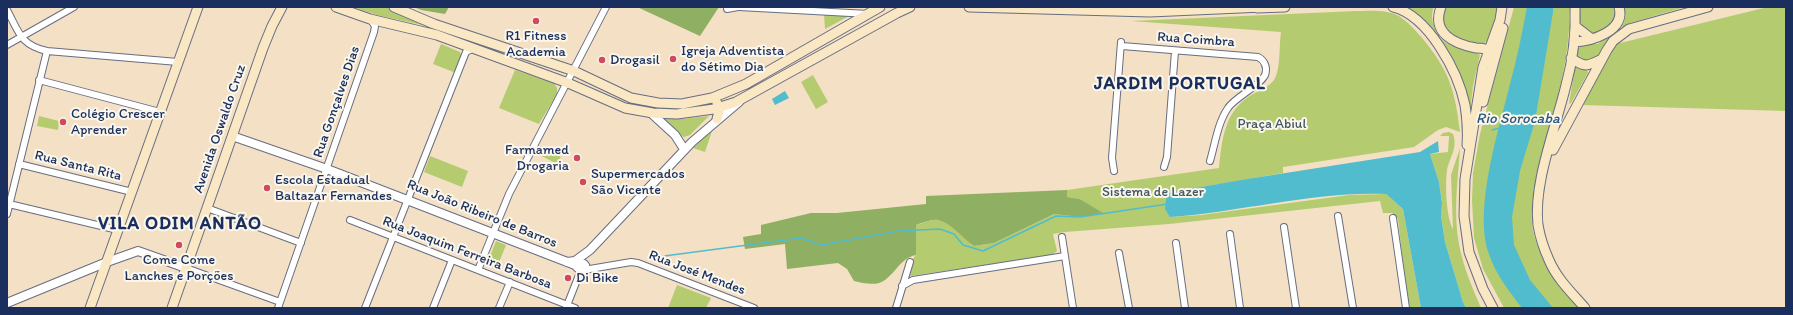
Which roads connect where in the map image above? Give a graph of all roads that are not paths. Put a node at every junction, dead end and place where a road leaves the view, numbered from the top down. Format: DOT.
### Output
graph roads {
  1 [pos="74,7"];
  2 [pos="198,7"];
  3 [pos="290,7"];
  4 [pos="336,7"];
  5 [pos="394,7"];
  6 [pos="606,7"];
  7 [pos="739,7"];
  8 [pos="759,7"];
  9 [pos="910,7"];
  10 [pos="969,7"];
  11 [pos="1186,7"];
  12 [pos="1285,7"];
  13 [pos="1393,7"];
  14 [pos="1441,7"];
  15 [pos="1502,7"];
  16 [pos="1508,7"];
  17 [pos="1575,7"];
  18 [pos="1619,7"];
  19 [pos="1708,7"];
  20 [pos="817,8"];
  21 [pos="1032,8"];
  22 [pos="1258,8"];
  23 [pos="727,9"];
  24 [pos="875,9"];
  25 [pos="7,10"];
  26 [pos="281,10"];
  27 [pos="1150,12"];
  28 [pos="370,19"];
  29 [pos="1575,26"];
  30 [pos="21,36"];
  31 [pos="1592,39"];
  32 [pos="1492,42"];
  33 [pos="1574,42"];
  34 [pos="7,45"];
  35 [pos="474,48"];
  36 [pos="1475,48"];
  37 [pos="46,51"];
  38 [pos="1175,51"];
  39 [pos="1488,52"];
  40 [pos="1571,58"];
  41 [pos="1602,59"];
  42 [pos="178,62"];
  43 [pos="574,71"];
  44 [pos="39,80"];
  45 [pos="568,83"];
  46 [pos="1488,84"];
  47 [pos="745,97"];
  48 [pos="712,98"];
  49 [pos="718,108"];
  50 [pos="160,112"];
  51 [pos="651,113"];
  52 [pos="717,119"];
  53 [pos="1473,134"];
  54 [pos="674,135"];
  55 [pos="232,136"];
  56 [pos="692,142"];
  57 [pos="684,149"];
  58 [pos="1210,161"];
  59 [pos="1546,161"];
  60 [pos="19,164"];
  61 [pos="1164,167"];
  62 [pos="327,169"];
  63 [pos="1114,171"];
  64 [pos="1465,179"];
  65 [pos="132,192"];
  66 [pos="408,200"];
  67 [pos="10,204"];
  68 [pos="207,208"];
  69 [pos="7,214"];
  70 [pos="1338,216"];
  71 [pos="1393,218"];
  72 [pos="350,220"];
  73 [pos="1284,226"];
  74 [pos="118,230"];
  75 [pos="492,233"];
  76 [pos="1230,234"];
  77 [pos="392,236"];
  78 [pos="1062,237"];
  79 [pos="1176,243"];
  80 [pos="301,244"];
  81 [pos="590,250"];
  82 [pos="1119,253"];
  83 [pos="1065,256"];
  84 [pos="452,260"];
  85 [pos="106,262"];
  86 [pos="564,262"];
  87 [pos="910,262"];
  88 [pos="186,268"];
  89 [pos="583,269"];
  90 [pos="478,270"];
  91 [pos="510,282"];
  92 [pos="902,286"];
  93 [pos="7,303"];
  94 [pos="279,305"];
  95 [pos="567,306"];
  96 [pos="90,308"];
  97 [pos="172,308"];
  98 [pos="364,308"];
  99 [pos="433,308"];
  100 [pos="499,308"];
  101 [pos="575,308"];
  102 [pos="754,308"];
  103 [pos="896,308"];
  104 [pos="1073,308"];
  105 [pos="1128,308"];
  106 [pos="1186,308"];
  107 [pos="1240,308"];
  108 [pos="1296,308"];
  109 [pos="1353,308"];
  110 [pos="1406,308"];
  111 [pos="1493,308"];
  112 [pos="1585,308"];
  1 -- 30 [label="street"];
  2 -- 42 [label="main road"];
  3 -- 26 [label="main road"];
  4 -- 28 [label="main road"];
  5 -- 43 [label="main road"];
  6 -- 43 [label="street"];
  7 -- 8 [label="street"];
  7 -- 23 [label="street"];
  8 -- 20 [label="street"];
  9 -- 47 [label="main road, Rua João Ribeiro de Barros"];
  10 -- 21 [label="main road"];
  11 -- 27 [label="main road"];
  12 -- 22 [label="main road"];
  13 -- 64 [label="main road"];
  14 -- 36 [label="main road"];
  15 -- 32 [label="main road"];
  16 -- 46 [label="main road"];
  17 -- 29 [label="main road"];
  18 -- 31 [label="main road"];
  19 -- 41 [label="main road"];
  20 -- 24 [label="street"];
  21 -- 27 [label="main road"];
  22 -- 27 [label="main road"];
  24 -- 48 [label="main road"];
  25 -- 30 [label="street"];
  26 -- 55 [label="main road, Avenida Oswaldo Cruz"];
  28 -- 35 [label="main road"];
  28 -- 62 [label="street, Rua Gonçalves Dias"];
  29 -- 31 [label="main road"];
  29 -- 33 [label="main road"];
  30 -- 34 [label="street"];
  30 -- 37 [label="street"];
  31 -- 33 [label="main road"];
  32 -- 36 [label="main road"];
  32 -- 39 [label="main road"];
  33 -- 40 [label="main road"];
  35 -- 45 [label="main road"];
  35 -- 66 [label="street"];
  36 -- 39 [label="main road"];
  37 -- 42 [label="street"];
  37 -- 44 [label="street"];
  38 -- 58 [label="street, Rua Coimbra"];
  38 -- 61 [label="street"];
  38 -- 63 [label="street, Rua Coimbra"];
  39 -- 46 [label="main road"];
  39 -- 53 [label="main road"];
  40 -- 41 [label="main road"];
  40 -- 59 [label="main road"];
  41 -- 59 [label="main road"];
  42 -- 50 [label="main road"];
  43 -- 45 [label="street"];
  43 -- 48 [label="main road"];
  44 -- 50 [label="street"];
  44 -- 60 [label="street"];
  45 -- 51 [label="main road"];
  45 -- 75 [label="street"];
  46 -- 53 [label="main road"];
  47 -- 49 [label="main road"];
  47 -- 52 [label="street, Rua João Ribeiro de Barros"];
  48 -- 49 [label="main road"];
  49 -- 51 [label="main road"];
  49 -- 52 [label="main road"];
  50 -- 65 [label="main road"];
  51 -- 54 [label="street"];
  52 -- 56 [label="street, Rua João Ribeiro de Barros"];
  53 -- 64 [label="main road"];
  54 -- 56 [label="street"];
  54 -- 57 [label="street"];
  55 -- 62 [label="street, Rua João Ribeiro de Barros"];
  55 -- 68 [label="main road, Avenida Oswaldo Cruz"];
  56 -- 57 [label="street, Rua João Ribeiro de Barros"];
  57 -- 81 [label="street, Rua João Ribeiro de Barros"];
  59 -- 112 [label="main road"];
  60 -- 65 [label="street, Rua Santa Rita"];
  60 -- 67 [label="street"];
  62 -- 66 [label="street, Rua João Ribeiro de Barros"];
  62 -- 80 [label="street, Rua Gonçalves Dias"];
  64 -- 111 [label="main road"];
  65 -- 74 [label="main road"];
  66 -- 75 [label="street, Rua João Ribeiro de Barros"];
  66 -- 77 [label="street"];
  67 -- 69 [label="street"];
  67 -- 74 [label="street"];
  68 -- 80 [label="street"];
  68 -- 88 [label="main road, Avenida Oswaldo Cruz"];
  70 -- 109 [label="street"];
  71 -- 110 [label="street"];
  72 -- 77 [label="street, Rua Joaquim Ferreira Barbosa"];
  73 -- 108 [label="street"];
  74 -- 85 [label="main road"];
  75 -- 86 [label="street, Rua João Ribeiro de Barros"];
  75 -- 90 [label="street"];
  76 -- 107 [label="street"];
  77 -- 84 [label="street, Rua Joaquim Ferreira Barbosa"];
  77 -- 98 [label="street"];
  78 -- 83 [label="street"];
  79 -- 106 [label="street"];
  80 -- 94 [label="street, Rua Gonçalves Dias"];
  81 -- 86 [label="street, Rua João Ribeiro de Barros"];
  81 -- 89 [label="street, Rua João Ribeiro de Barros"];
  82 -- 105 [label="street"];
  83 -- 92 [label="street"];
  83 -- 104 [label="street"];
  84 -- 90 [label="street, Rua Joaquim Ferreira Barbosa"];
  84 -- 99 [label="street"];
  85 -- 88 [label="street"];
  85 -- 93 [label="street"];
  85 -- 96 [label="main road"];
  86 -- 89 [label="street, Rua João Ribeiro de Barros"];
  87 -- 92 [label="street"];
  88 -- 94 [label="street"];
  88 -- 97 [label="main road, Avenida Oswaldo Cruz"];
  89 -- 95 [label="street"];
  89 -- 102 [label="street, Rua José Mendes"];
  90 -- 91 [label="street, Rua Joaquim Ferreira Barbosa"];
  91 -- 95 [label="street, Rua Joaquim Ferreira Barbosa"];
  91 -- 100 [label="street"];
  92 -- 103 [label="street"];
  95 -- 101 [label="street, Rua Joaquim Ferreira Barbosa"];
}
